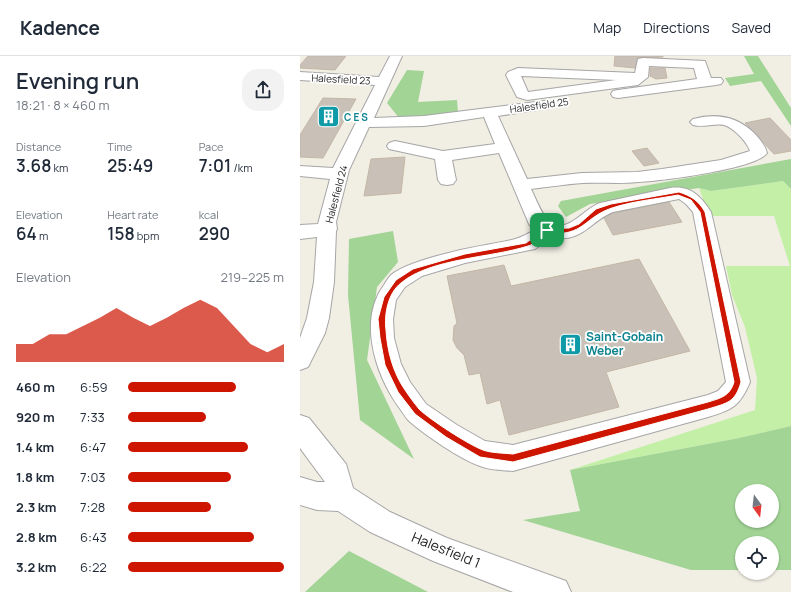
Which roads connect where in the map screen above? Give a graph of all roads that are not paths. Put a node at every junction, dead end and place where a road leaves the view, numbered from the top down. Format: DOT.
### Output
graph roads {
  1 [pos="396,56"];
  2 [pos="700,60"];
  3 [pos="304,77"];
  4 [pos="640,77"];
  5 [pos="382,81"];
  6 [pos="300,89"];
  7 [pos="489,112"];
  8 [pos="698,122"];
  9 [pos="362,123"];
  10 [pos="395,146"];
  11 [pos="505,148"];
  12 [pos="443,156"];
  13 [pos="300,171"];
  14 [pos="339,174"];
  15 [pos="447,180"];
  16 [pos="521,185"];
  17 [pos="328,229"];
  18 [pos="547,230"];
  19 [pos="300,232"];
  20 [pos="309,324"];
  21 [pos="300,360"];
  22 [pos="300,427"];
  23 [pos="300,491"];
  24 [pos="342,497"];
  25 [pos="555,592"];
  1 -- 5 [label="street, Halesfield 24"];
  2 -- 4 [label="street"];
  2 -- 7 [label="street, Halesfield 25"];
  3 -- 5 [label="street, Halesfield 23"];
  3 -- 6 [label="street"];
  4 -- 4 [label="street"];
  5 -- 9 [label="street, Halesfield 24"];
  7 -- 9 [label="street, Halesfield 25"];
  7 -- 11 [label="street"];
  8 -- 16 [label="street"];
  9 -- 14 [label="street, Halesfield 24"];
  10 -- 12 [label="street"];
  11 -- 12 [label="street"];
  11 -- 16 [label="street"];
  12 -- 15 [label="street"];
  13 -- 14 [label="street"];
  14 -- 17 [label="street, Halesfield 24"];
  16 -- 18 [label="street"];
  17 -- 19 [label="street"];
  17 -- 20 [label="street, Halesfield 24"];
  18 -- 18 [label="street"];
  20 -- 21 [label="street, Halesfield 24"];
  22 -- 24 [label="street"];
  23 -- 24 [label="street"];
  24 -- 25 [label="street, Halesfield 1"];
}
